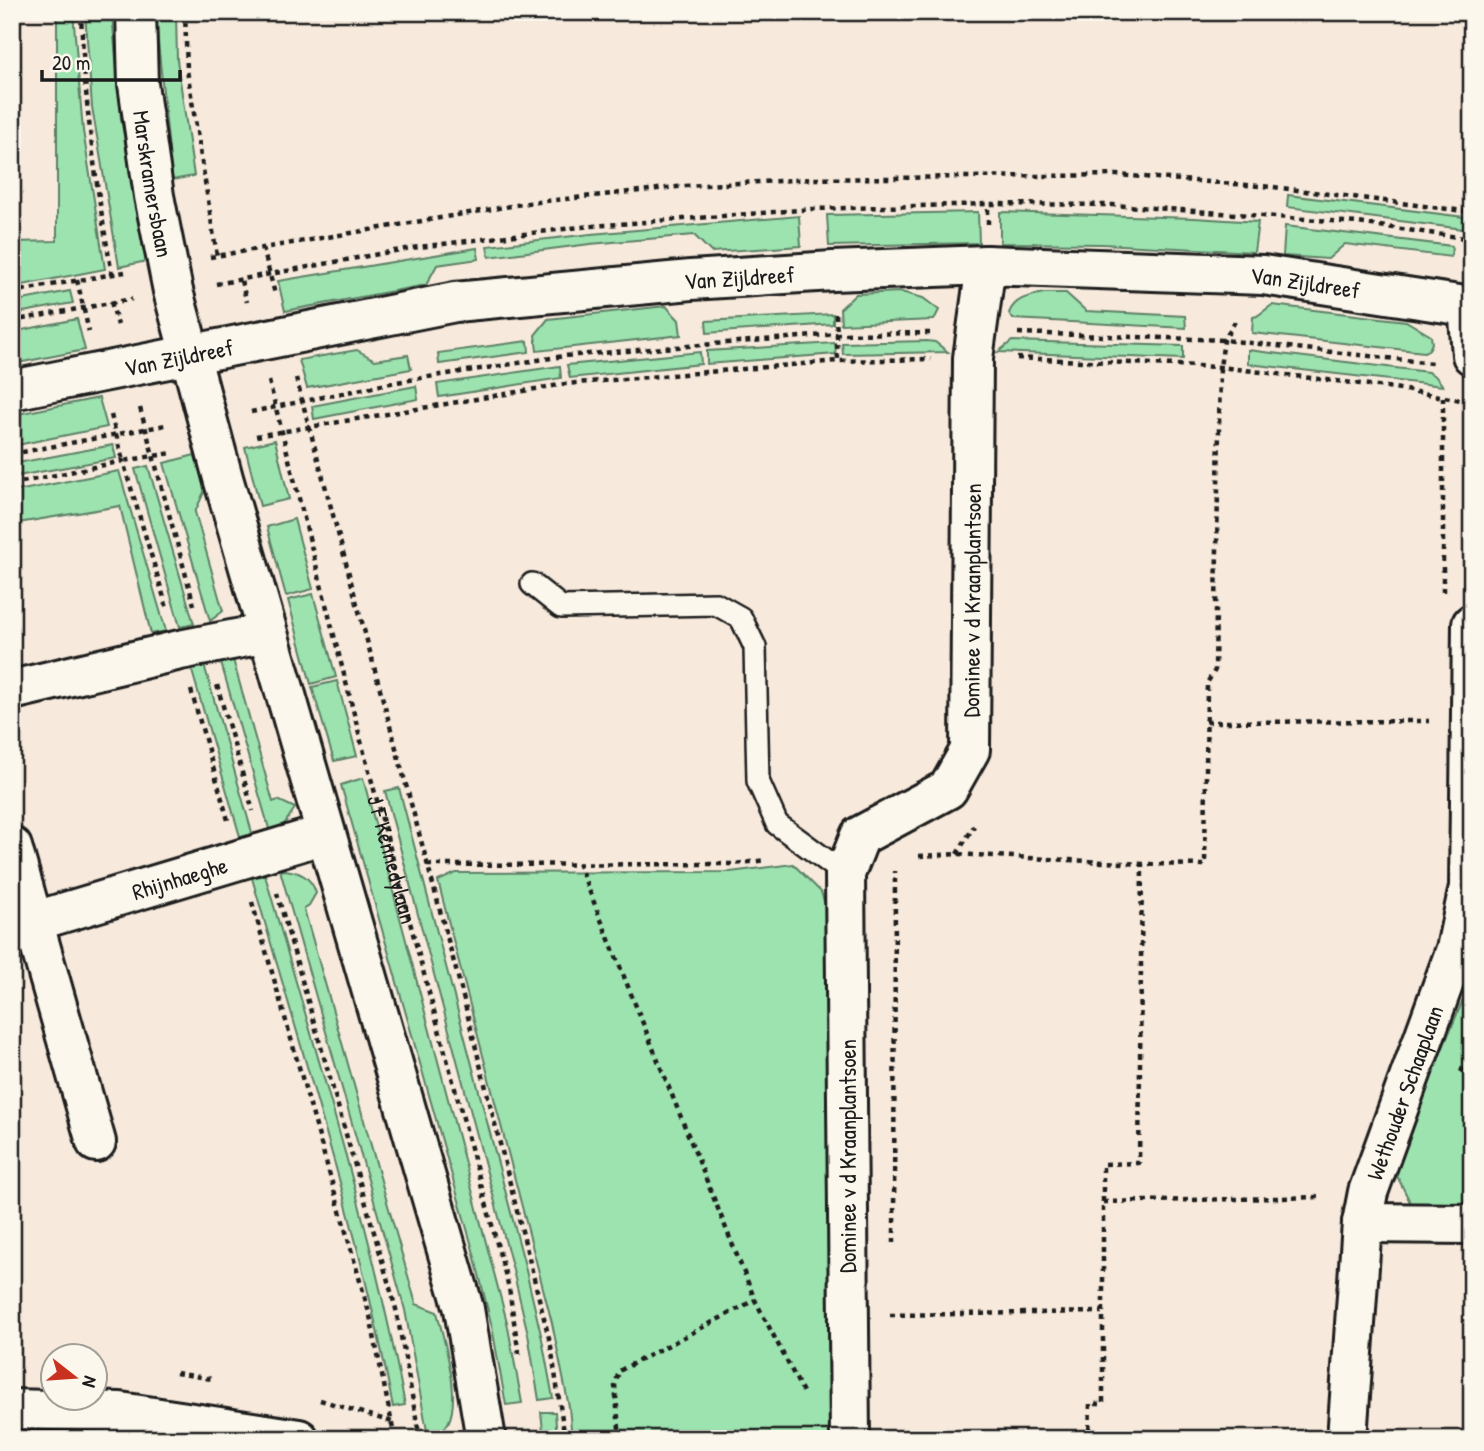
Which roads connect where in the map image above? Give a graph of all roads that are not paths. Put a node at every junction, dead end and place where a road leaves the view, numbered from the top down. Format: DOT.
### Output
graph roads {
  1 [pos="136,12"];
  2 [pos="986,265"];
  3 [pos="1470,307"];
  4 [pos="191,353"];
  5 [pos="1458,359"];
  6 [pos="12,390"];
  7 [pos="532,584"];
  8 [pos="1472,624"];
  9 [pos="267,634"];
  10 [pos="12,690"];
  11 [pos="1471,721"];
  12 [pos="325,835"];
  13 [pos="12,847"];
  14 [pos="845,874"];
  15 [pos="23,925"];
  16 [pos="1464,950"];
  17 [pos="96,1142"];
  18 [pos="1365,1208"];
  19 [pos="1472,1224"];
  20 [pos="12,1409"];
  21 [pos="299,1439"];
  22 [pos="486,1439"];
  23 [pos="849,1439"];
  24 [pos="1347,1439"];
  1 -- 4 [label="street, Marskramersbaan"];
  2 -- 3 [label="street, Van Zijldreef"];
  2 -- 4 [label="street, Van Zijldreef"];
  2 -- 14 [label="street, Dominee v d Kraanplantsoen"];
  3 -- 5 [label="street"];
  4 -- 6 [label="street, Van Zijldreef"];
  4 -- 9 [label="street"];
  7 -- 14 [label="lane"];
  8 -- 11 [label="street, Wethouder Schaaplaan"];
  9 -- 10 [label="street"];
  9 -- 12 [label="street"];
  11 -- 16 [label="street, Wethouder Schaaplaan"];
  12 -- 15 [label="street, Rhijnhaeghe"];
  12 -- 22 [label="street"];
  13 -- 15 [label="street"];
  14 -- 23 [label="street, Dominee v d Kraanplantsoen"];
  15 -- 17 [label="street"];
  16 -- 18 [label="street, Wethouder Schaaplaan"];
  18 -- 19 [label="street"];
  18 -- 24 [label="street, Wethouder Schaaplaan"];
  20 -- 21 [label="street"];
}
